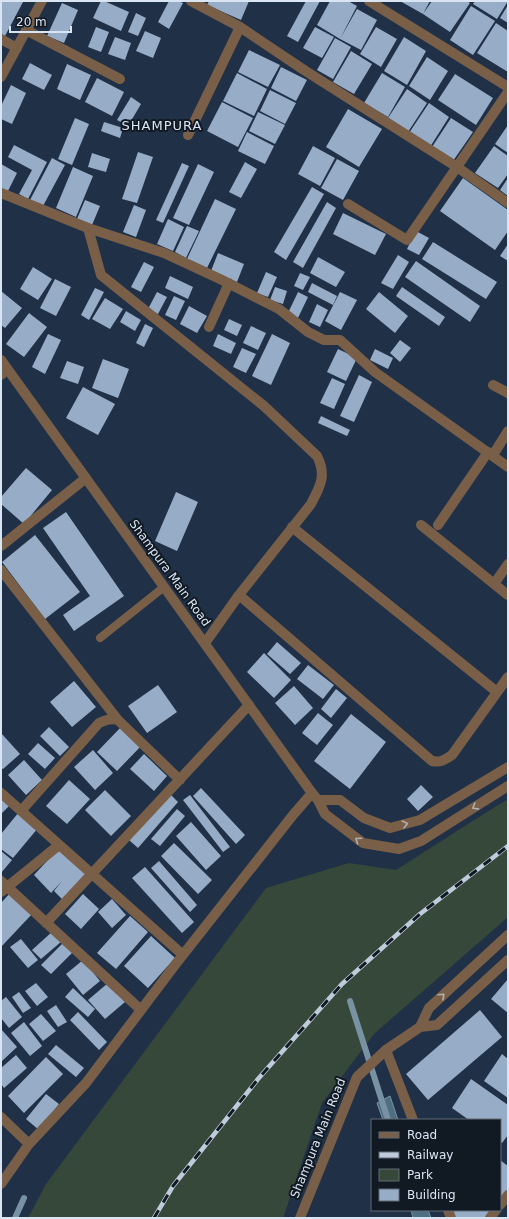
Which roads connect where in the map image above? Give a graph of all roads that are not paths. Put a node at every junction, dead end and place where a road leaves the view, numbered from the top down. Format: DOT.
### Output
graph roads {
  1 [pos="42,1"];
  2 [pos="191,1"];
  3 [pos="369,1"];
  4 [pos="240,27"];
  5 [pos="26,30"];
  6 [pos="1,39"];
  7 [pos="17,48"];
  8 [pos="1,76"];
  9 [pos="120,79"];
  10 [pos="508,87"];
  11 [pos="508,92"];
  12 [pos="188,135"];
  13 [pos="457,167"];
  14 [pos="1,193"];
  15 [pos="508,203"];
  16 [pos="348,204"];
  17 [pos="88,228"];
  18 [pos="229,283"];
  19 [pos="209,328"];
  20 [pos="3,368"];
  21 [pos="493,385"];
  22 [pos="508,394"];
  23 [pos="508,431"];
  24 [pos="490,454"];
  25 [pos="508,467"];
  26 [pos="86,478"];
  27 [pos="421,525"];
  28 [pos="438,525"];
  29 [pos="292,527"];
  30 [pos="1,546"];
  31 [pos="508,564"];
  32 [pos="1,570"];
  33 [pos="494,584"];
  34 [pos="164,587"];
  35 [pos="239,595"];
  36 [pos="508,595"];
  37 [pos="100,638"];
  38 [pos="205,643"];
  39 [pos="508,677"];
  40 [pos="497,692"];
  41 [pos="249,705"];
  42 [pos="118,720"];
  43 [pos="508,768"];
  44 [pos="180,780"];
  45 [pos="508,786"];
  46 [pos="1,793"];
  47 [pos="315,797"];
  48 [pos="21,811"];
  49 [pos="59,845"];
  50 [pos="93,874"];
  51 [pos="3,886"];
  52 [pos="46,923"];
  53 [pos="508,935"];
  54 [pos="183,954"];
  55 [pos="508,960"];
  56 [pos="141,1010"];
  57 [pos="420,1027"];
  58 [pos="382,1053"];
  59 [pos="1,1117"];
  60 [pos="413,1119"];
  61 [pos="29,1144"];
  62 [pos="1,1184"];
  63 [pos="508,1195"];
  64 [pos="501,1204"];
  65 [pos="300,1218"];
  1 -- 5 [label="street"];
  2 -- 4 [label="street"];
  3 -- 10 [label="street"];
  4 -- 12 [label="street"];
  4 -- 13 [label="street"];
  5 -- 7 [label="street"];
  5 -- 9 [label="street"];
  6 -- 7 [label="street"];
  7 -- 8 [label="street"];
  11 -- 13 [label="street"];
  13 -- 15 [label="street"];
  13 -- 16 [label="street"];
  14 -- 17 [label="street"];
  17 -- 18 [label="street"];
  17 -- 29 [label="street"];
  18 -- 19 [label="street"];
  18 -- 24 [label="street"];
  20 -- 26 [label="street, Shampura Main Road"];
  21 -- 22 [label="street"];
  23 -- 24 [label="street"];
  24 -- 25 [label="street"];
  24 -- 28 [label="street"];
  26 -- 30 [label="street"];
  26 -- 34 [label="street, Shampura Main Road"];
  27 -- 33 [label="street"];
  29 -- 35 [label="street"];
  29 -- 40 [label="street"];
  31 -- 33 [label="street"];
  32 -- 42 [label="street"];
  33 -- 36 [label="street"];
  34 -- 37 [label="lane"];
  34 -- 38 [label="street, Shampura Main Road"];
  35 -- 38 [label="street"];
  35 -- 40 [label="street"];
  38 -- 41 [label="street, Shampura Main Road"];
  39 -- 40 [label="street"];
  41 -- 44 [label="street"];
  41 -- 47 [label="street, Shampura Main Road"];
  42 -- 44 [label="street"];
  42 -- 48 [label="street"];
  47 -- 43 [label="street, one-way"];
  44 -- 50 [label="street"];
  45 -- 47 [label="street, Shampura Main Road, one-way"];
  46 -- 48 [label="street"];
  47 -- 54 [label="street"];
  48 -- 49 [label="street"];
  49 -- 50 [label="street"];
  49 -- 51 [label="street"];
  50 -- 52 [label="street"];
  50 -- 54 [label="street"];
  51 -- 52 [label="street"];
  52 -- 56 [label="street"];
  57 -- 53 [label="street, one-way"];
  54 -- 56 [label="street"];
  55 -- 57 [label="street, Shampura Main Road"];
  56 -- 61 [label="street"];
  57 -- 58 [label="street, Shampura Main Road"];
  58 -- 60 [label="street"];
  58 -- 65 [label="street, Shampura Main Road"];
  59 -- 61 [label="street"];
  61 -- 62 [label="street"];
  63 -- 64 [label="street"];
}
